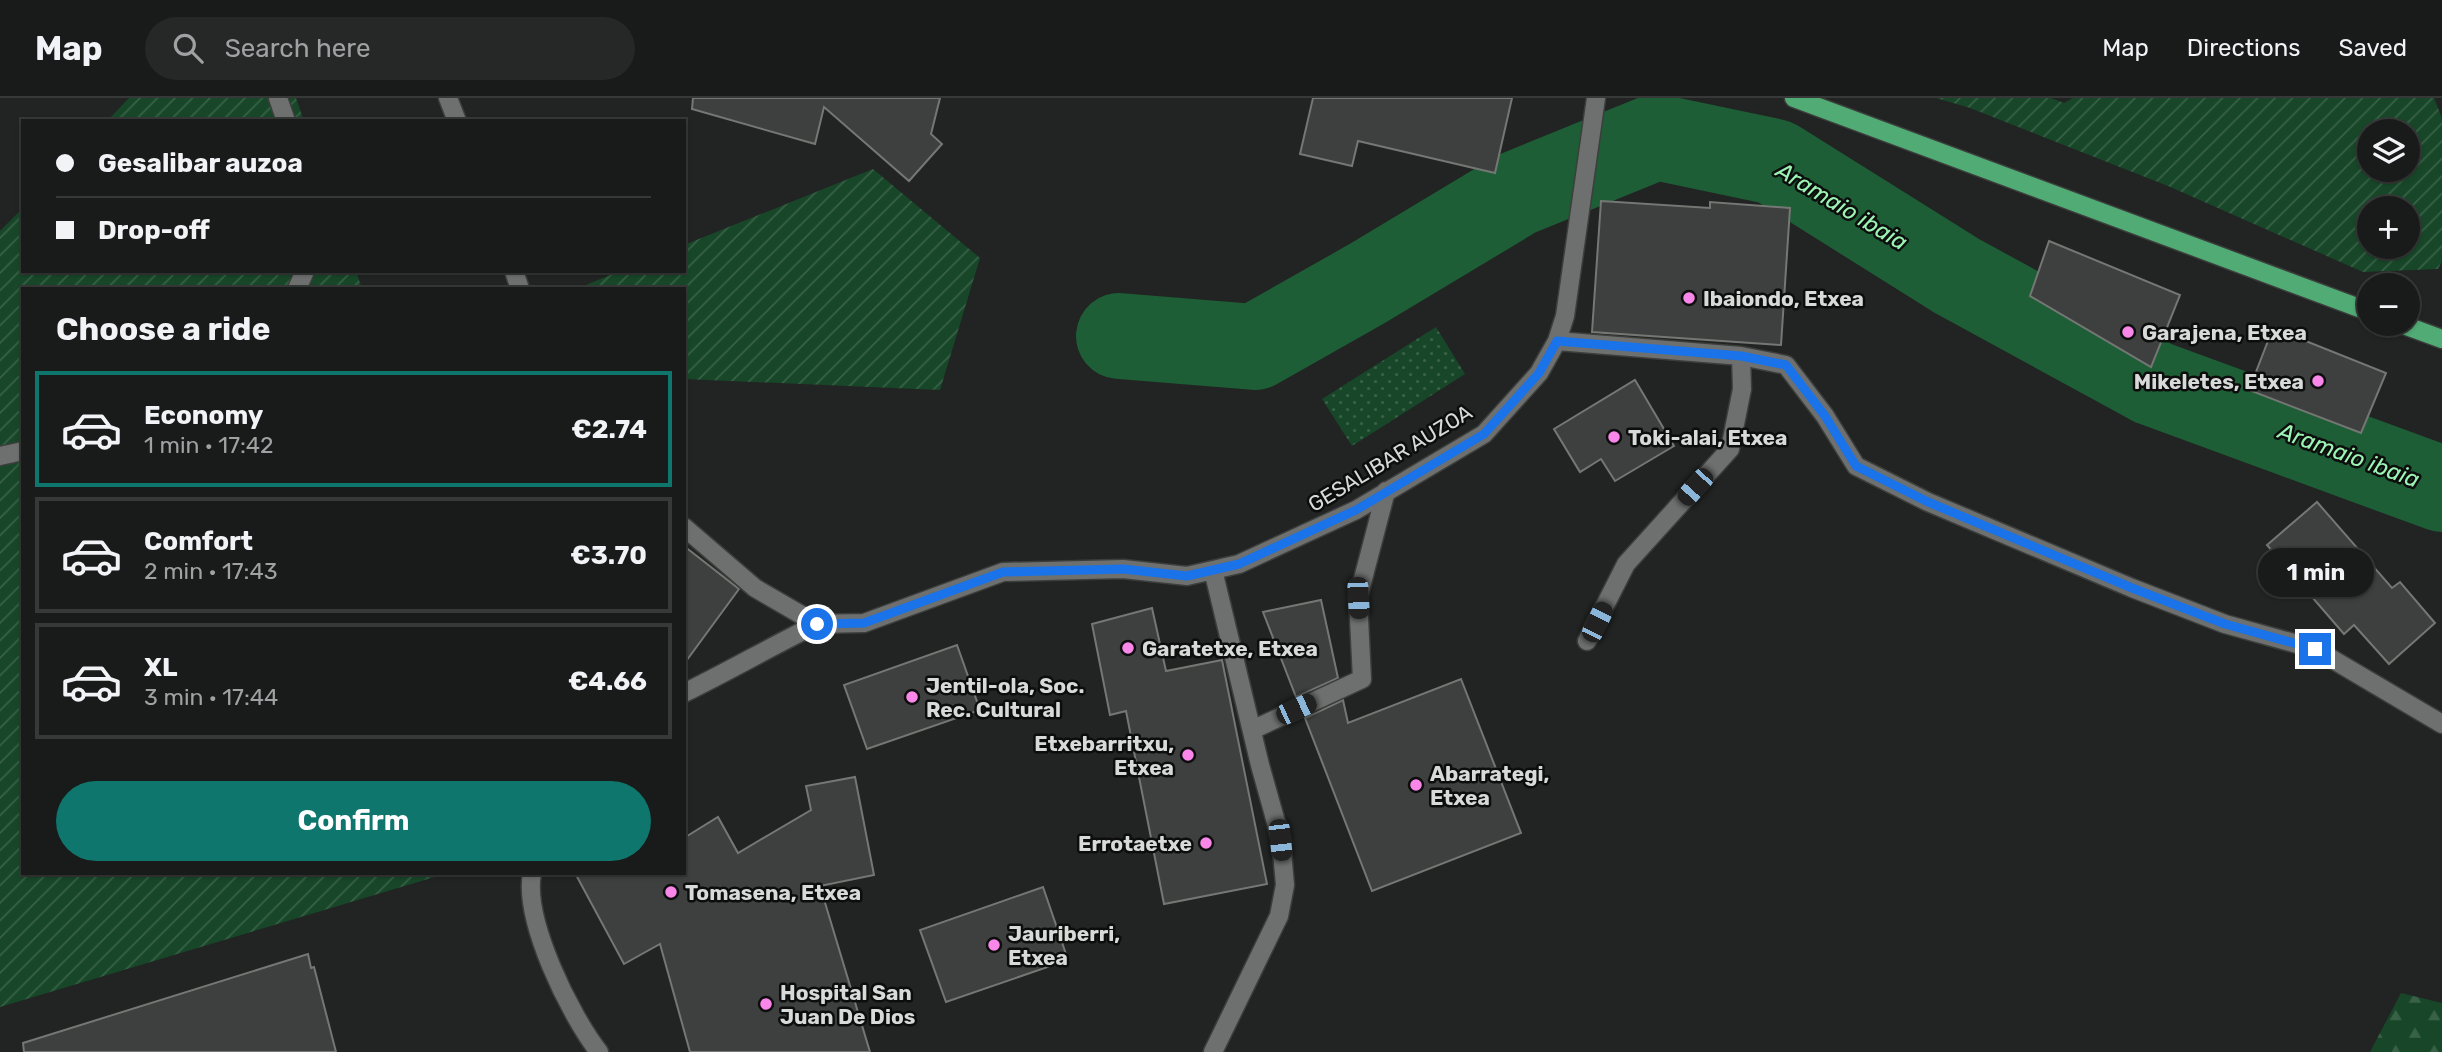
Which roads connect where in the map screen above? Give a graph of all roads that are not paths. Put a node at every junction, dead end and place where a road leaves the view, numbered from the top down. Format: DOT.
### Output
graph roads {
  1 [pos="278,98"];
  2 [pos="448,98"];
  3 [pos="1794,98"];
  4 [pos="1595,106"];
  5 [pos="285,119"];
  6 [pos="456,119"];
  7 [pos="2357,307"];
  8 [pos="2420,331"];
  9 [pos="2442,339"];
  10 [pos="1557,341"];
  11 [pos="1741,356"];
  12 [pos="21,451"];
  13 [pos="0,456"];
  14 [pos="1386,491"];
  15 [pos="686,529"];
  16 [pos="1213,570"];
  17 [pos="817,624"];
  18 [pos="1587,641"];
  19 [pos="686,692"];
  20 [pos="2442,724"];
  21 [pos="1252,730"];
  22 [pos="532,875"];
  23 [pos="599,1052"];
  24 [pos="1213,1052"];
  1 -- 5 [label="street"];
  2 -- 6 [label="street"];
  3 -- 7 [label="main road"];
  4 -- 10 [label="street, GESALIBAR AUZOA"];
  8 -- 9 [label="main road"];
  10 -- 11 [label="street"];
  10 -- 14 [label="street, GESALIBAR AUZOA"];
  11 -- 18 [label="street"];
  11 -- 20 [label="street"];
  12 -- 13 [label="street"];
  14 -- 16 [label="street, GESALIBAR AUZOA"];
  14 -- 21 [label="street"];
  15 -- 17 [label="street"];
  16 -- 17 [label="street, GESALIBAR AUZOA"];
  16 -- 21 [label="street"];
  17 -- 19 [label="street, GESALIBAR AUZOA"];
  21 -- 24 [label="street"];
  22 -- 23 [label="street"];
}
